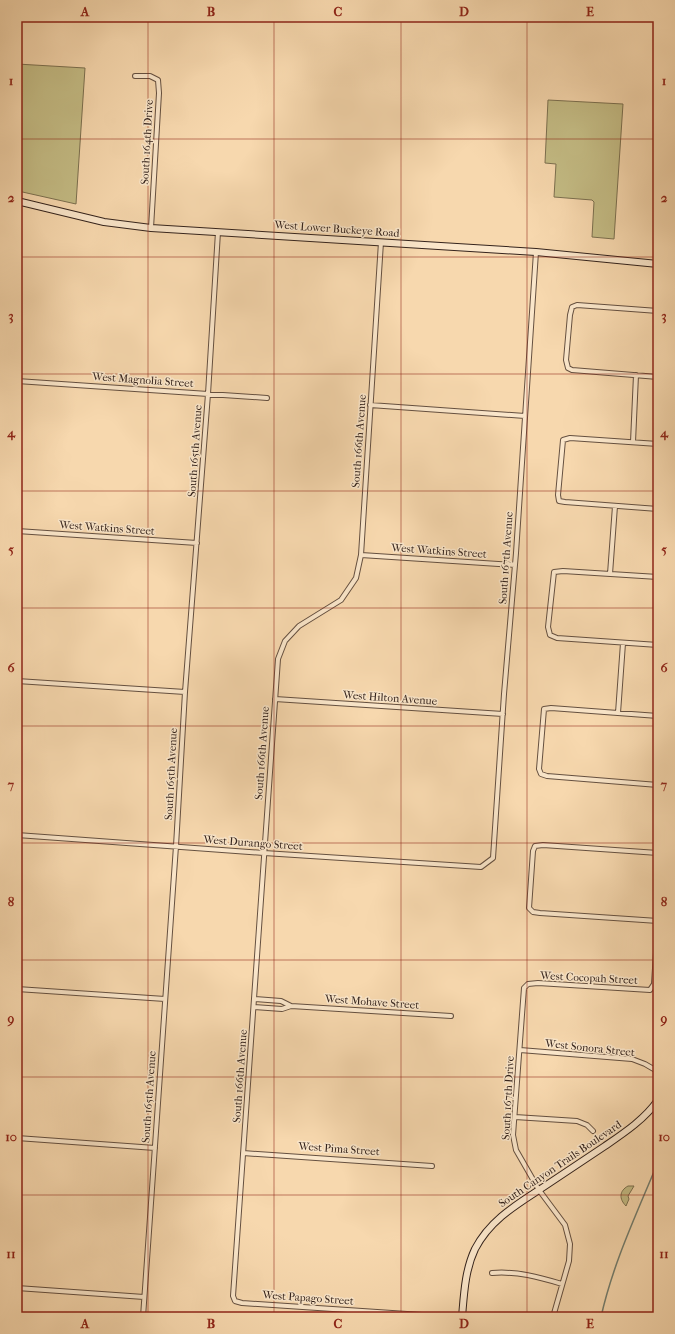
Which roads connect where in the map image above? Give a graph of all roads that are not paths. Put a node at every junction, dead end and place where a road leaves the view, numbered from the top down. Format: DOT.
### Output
graph roads {
  1 [pos="135,76"];
  2 [pos="17,201"];
  3 [pos="151,228"];
  4 [pos="218,232"];
  5 [pos="382,242"];
  6 [pos="536,252"];
  7 [pos="658,264"];
  8 [pos="658,311"];
  9 [pos="636,375"];
  10 [pos="658,377"];
  11 [pos="17,381"];
  12 [pos="208,394"];
  13 [pos="267,398"];
  14 [pos="370,405"];
  15 [pos="525,416"];
  16 [pos="633,442"];
  17 [pos="658,444"];
  18 [pos="615,506"];
  19 [pos="658,509"];
  20 [pos="17,531"];
  21 [pos="197,543"];
  22 [pos="361,555"];
  23 [pos="515,565"];
  24 [pos="610,574"];
  25 [pos="658,577"];
  26 [pos="623,643"];
  27 [pos="658,645"];
  28 [pos="17,681"];
  29 [pos="185,692"];
  30 [pos="275,699"];
  31 [pos="618,713"];
  32 [pos="503,714"];
  33 [pos="658,716"];
  34 [pos="658,785"];
  35 [pos="17,835"];
  36 [pos="176,846"];
  37 [pos="264,853"];
  38 [pos="658,853"];
  39 [pos="487,864"];
  40 [pos="658,921"];
  41 [pos="528,984"];
  42 [pos="17,989"];
  43 [pos="165,999"];
  44 [pos="255,999"];
  45 [pos="273,1001"];
  46 [pos="291,1006"];
  47 [pos="254,1007"];
  48 [pos="273,1008"];
  49 [pos="451,1016"];
  50 [pos="520,1050"];
  51 [pos="657,1072"];
  52 [pos="658,1100"];
  53 [pos="652,1108"];
  54 [pos="658,1113"];
  55 [pos="515,1117"];
  56 [pos="593,1131"];
  57 [pos="17,1138"];
  58 [pos="155,1148"];
  59 [pos="243,1153"];
  60 [pos="432,1166"];
  61 [pos="539,1190"];
  62 [pos="492,1273"];
  63 [pos="562,1284"];
  64 [pos="17,1288"];
  65 [pos="144,1297"];
  66 [pos="235,1301"];
  67 [pos="142,1317"];
  68 [pos="452,1317"];
  69 [pos="462,1317"];
  70 [pos="553,1317"];
  1 -- 3 [label="street, South 164th Drive"];
  2 -- 3 [label="main road, West Lower Buckeye Road"];
  3 -- 4 [label="main road, West Lower Buckeye Road"];
  4 -- 5 [label="main road, West Lower Buckeye Road"];
  4 -- 12 [label="street, South 165th Avenue"];
  5 -- 6 [label="main road, West Lower Buckeye Road"];
  5 -- 14 [label="street, South 166th Avenue"];
  6 -- 7 [label="main road, West Lower Buckeye Road"];
  6 -- 15 [label="street, South 167th Avenue"];
  8 -- 9 [label="street"];
  9 -- 10 [label="street"];
  9 -- 16 [label="street"];
  11 -- 12 [label="street, West Magnolia Street"];
  12 -- 13 [label="street, West Magnolia Street"];
  12 -- 21 [label="street, South 165th Avenue"];
  14 -- 15 [label="street"];
  14 -- 22 [label="street, South 166th Avenue"];
  15 -- 23 [label="street, South 167th Avenue"];
  16 -- 17 [label="street"];
  16 -- 18 [label="street"];
  18 -- 19 [label="street"];
  18 -- 24 [label="street"];
  20 -- 21 [label="street, West Watkins Street"];
  21 -- 29 [label="street, South 165th Avenue"];
  22 -- 23 [label="street, West Watkins Street"];
  22 -- 30 [label="street, South 166th Avenue"];
  23 -- 32 [label="street, South 167th Avenue"];
  24 -- 25 [label="street"];
  24 -- 26 [label="street"];
  26 -- 27 [label="street"];
  26 -- 31 [label="street"];
  28 -- 29 [label="street"];
  29 -- 36 [label="street, South 165th Avenue"];
  30 -- 32 [label="street, West Hilton Avenue"];
  30 -- 37 [label="street, South 166th Avenue"];
  31 -- 33 [label="street"];
  31 -- 34 [label="street"];
  32 -- 39 [label="street, South 167th Avenue"];
  35 -- 36 [label="street, West Durango Street"];
  36 -- 37 [label="street, West Durango Street"];
  36 -- 43 [label="street, South 165th Avenue"];
  37 -- 39 [label="street, West Durango Street"];
  37 -- 44 [label="street, South 166th Avenue"];
  38 -- 40 [label="street"];
  40 -- 41 [label="street, West Cocopah Street"];
  41 -- 50 [label="street, South 167th Drive"];
  42 -- 43 [label="street"];
  43 -- 58 [label="street, South 165th Avenue"];
  44 -- 45 [label="street, West Mohave Street"];
  44 -- 47 [label="street, South 166th Avenue"];
  45 -- 46 [label="street, West Mohave Street"];
  45 -- 48 [label="street"];
  46 -- 48 [label="street, West Mohave Street"];
  46 -- 49 [label="street, West Mohave Street"];
  47 -- 48 [label="street, West Mohave Street"];
  47 -- 59 [label="street, South 166th Avenue"];
  50 -- 51 [label="street, West Sonora Street"];
  50 -- 55 [label="street, South 167th Drive"];
  52 -- 53 [label="main road, South Canyon Trails Boulevard"];
  53 -- 54 [label="main road"];
  53 -- 61 [label="main road, South Canyon Trails Boulevard"];
  55 -- 56 [label="street"];
  55 -- 61 [label="street, South 167th Drive"];
  57 -- 58 [label="street"];
  58 -- 65 [label="street, South 165th Avenue"];
  59 -- 60 [label="street, West Pima Street"];
  59 -- 66 [label="street, South 166th Avenue"];
  61 -- 63 [label="street, South 167th Drive"];
  61 -- 69 [label="main road, South Canyon Trails Boulevard"];
  62 -- 63 [label="street"];
  63 -- 70 [label="street, South 167th Drive"];
  64 -- 65 [label="street"];
  65 -- 67 [label="street, South 165th Avenue"];
  66 -- 68 [label="street, West Papago Street"];
}
